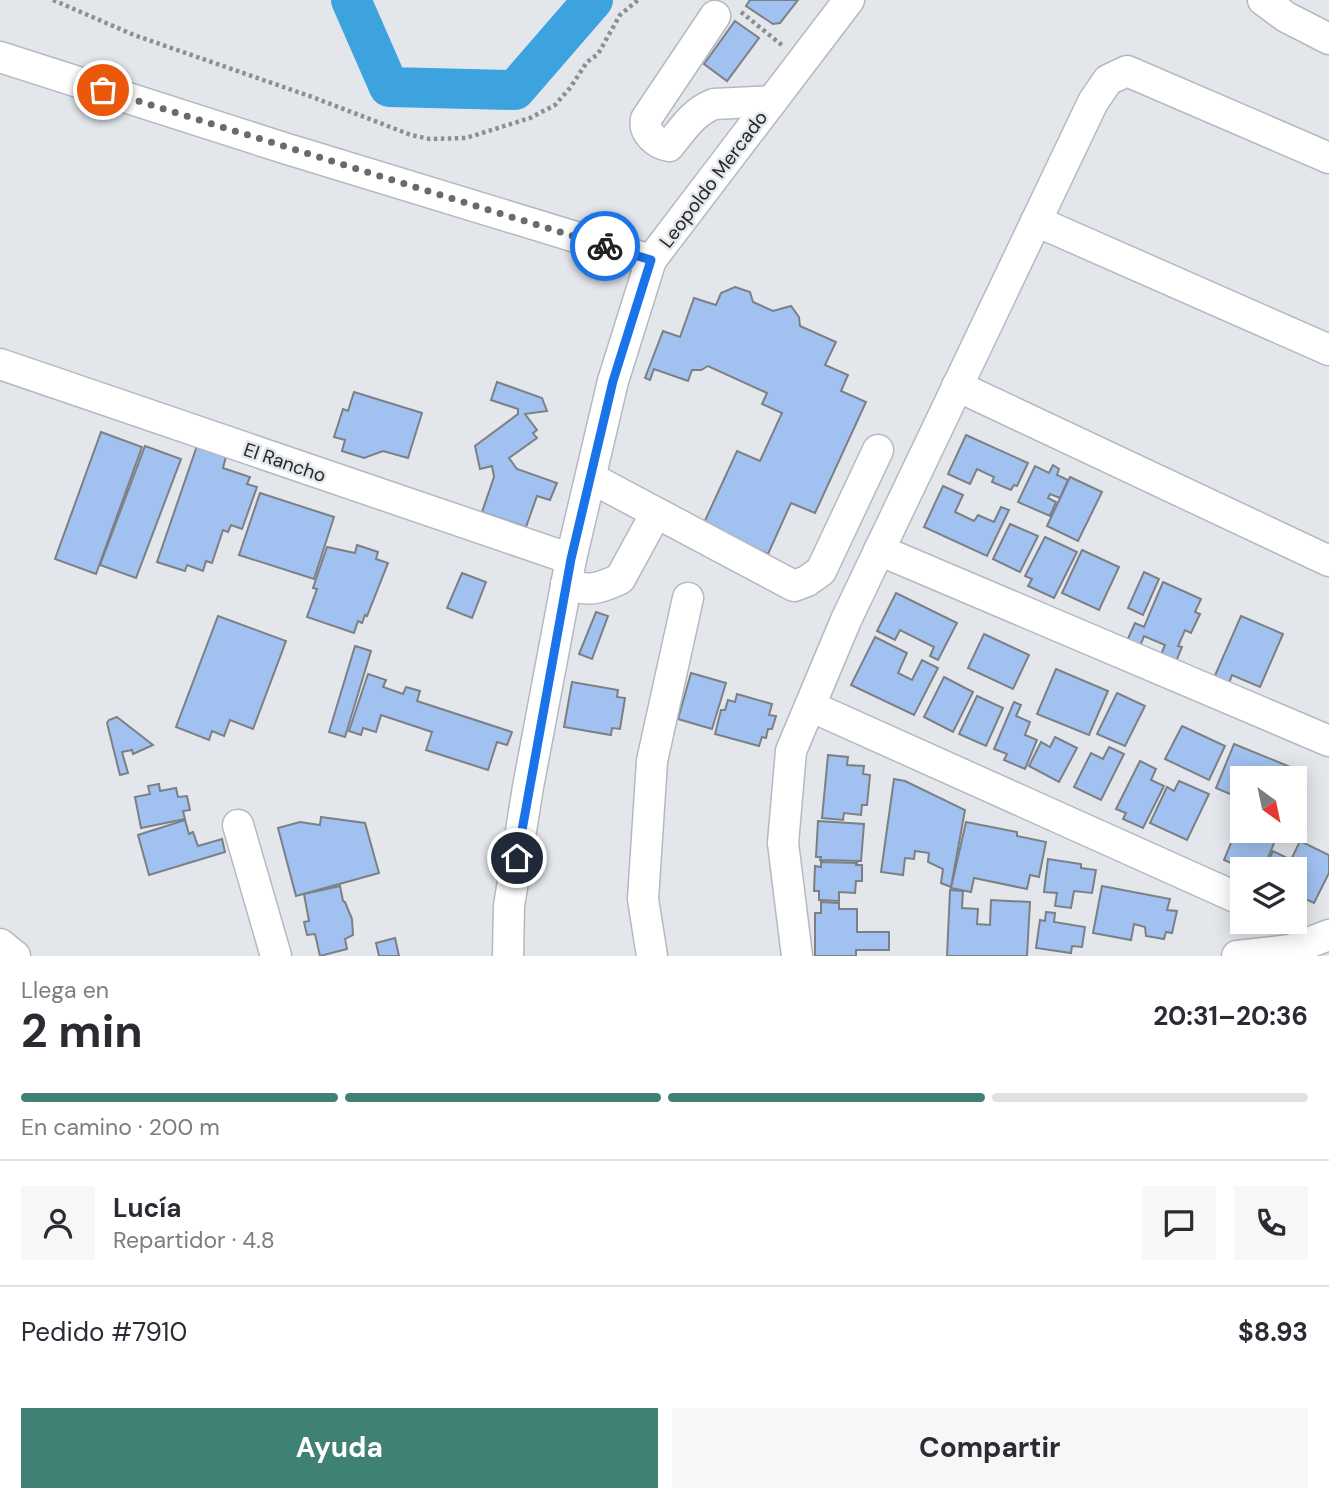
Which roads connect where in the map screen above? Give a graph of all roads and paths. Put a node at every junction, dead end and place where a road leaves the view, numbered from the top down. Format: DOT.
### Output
graph roads {
  1 [pos="53,0"];
  2 [pos="638,0"];
  3 [pos="849,0"];
  4 [pos="1263,0"];
  5 [pos="725,12"];
  6 [pos="1329,39"];
  7 [pos="0,57"];
  8 [pos="803,62"];
  9 [pos="772,102"];
  10 [pos="1329,158"];
  11 [pos="1036,221"];
  12 [pos="651,260"];
  13 [pos="1329,349"];
  14 [pos="0,364"];
  15 [pos="957,386"];
  16 [pos="878,450"];
  17 [pos="591,478"];
  18 [pos="656,513"];
  19 [pos="879,550"];
  20 [pos="1329,561"];
  21 [pos="569,572"];
  22 [pos="688,598"];
  23 [pos="810,706"];
  24 [pos="1329,741"];
  25 [pos="238,825"];
  26 [pos="1230,895"];
  27 [pos="1307,928"];
  28 [pos="1327,936"];
  29 [pos="0,944"];
  30 [pos="15,956"];
  31 [pos="276,956"];
  32 [pos="508,956"];
  33 [pos="652,956"];
  34 [pos="797,956"];
  35 [pos="1237,956"];
  1 -- 2 [label="path"];
  3 -- 8 [label="street, Leopoldo Mercado"];
  4 -- 6 [label="street"];
  5 -- 8 [label="path"];
  5 -- 9 [label="street"];
  7 -- 12 [label="street"];
  8 -- 9 [label="street, Leopoldo Mercado"];
  9 -- 12 [label="street, Leopoldo Mercado"];
  10 -- 11 [label="street"];
  11 -- 13 [label="street"];
  11 -- 15 [label="street"];
  12 -- 17 [label="street, Leopoldo Mercado"];
  14 -- 21 [label="street, El Rancho"];
  15 -- 19 [label="street"];
  15 -- 20 [label="street"];
  16 -- 18 [label="street"];
  17 -- 18 [label="street"];
  17 -- 21 [label="street, Leopoldo Mercado"];
  18 -- 21 [label="street, El Rancho"];
  19 -- 23 [label="street"];
  19 -- 24 [label="street"];
  21 -- 32 [label="street, Leopoldo Mercado"];
  22 -- 33 [label="street"];
  23 -- 26 [label="street"];
  23 -- 34 [label="street"];
  25 -- 31 [label="street"];
  27 -- 28 [label="street"];
  28 -- 35 [label="street"];
  29 -- 30 [label="street"];
}
